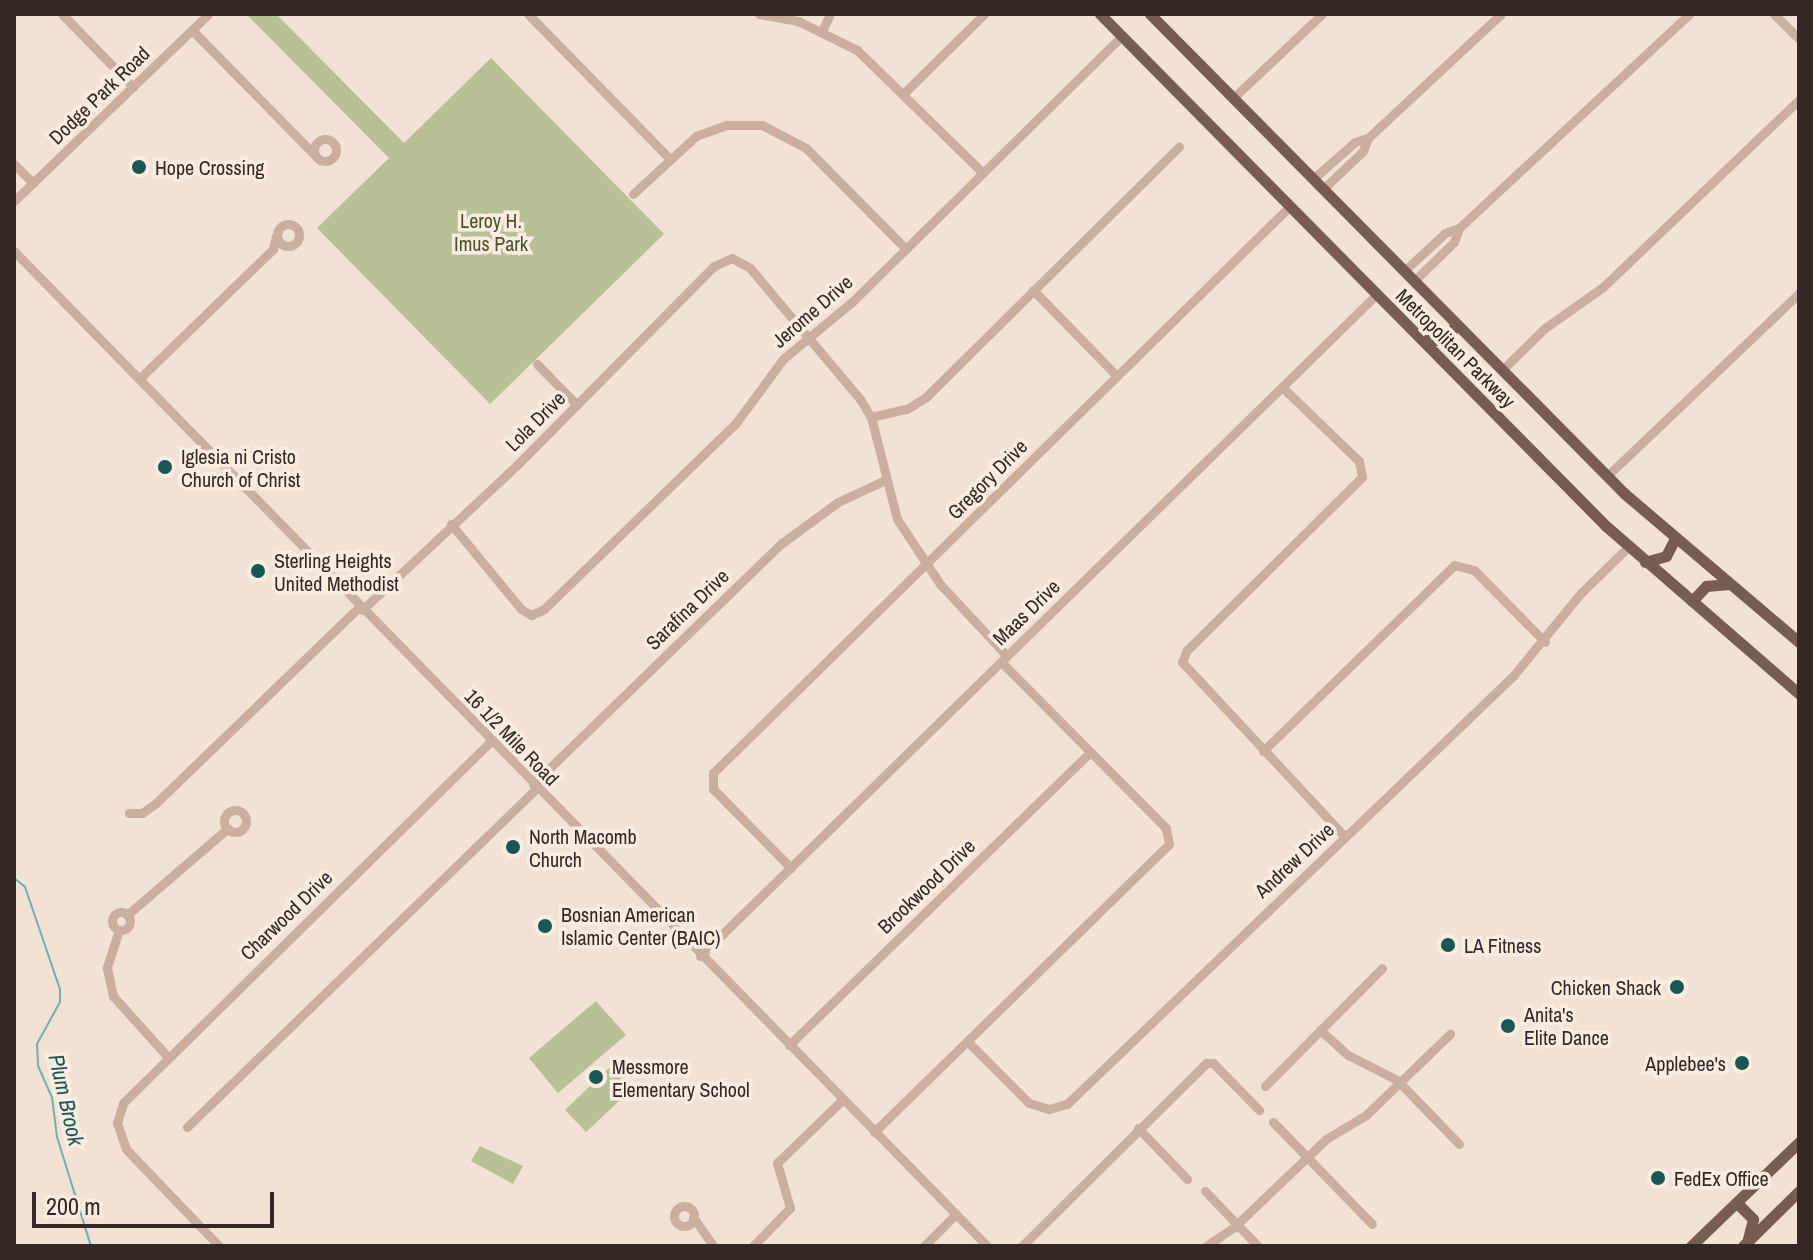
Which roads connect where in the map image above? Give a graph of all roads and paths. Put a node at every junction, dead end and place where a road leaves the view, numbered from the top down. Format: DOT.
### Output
graph roads {
  1 [pos="62,14"];
  2 [pos="208,14"];
  3 [pos="528,14"];
  4 [pos="759,14"];
  5 [pos="830,14"];
  6 [pos="984,14"];
  7 [pos="1100,14"];
  8 [pos="1150,14"];
  9 [pos="1322,14"];
  10 [pos="1501,14"];
  11 [pos="1689,14"];
  12 [pos="1774,14"];
  13 [pos="192,30"];
  14 [pos="822,31"];
  15 [pos="1122,36"];
  16 [pos="1799,39"];
  17 [pos="133,87"];
  18 [pos="904,93"];
  19 [pos="1233,98"];
  20 [pos="1799,100"];
  21 [pos="1368,138"];
  22 [pos="318,141"];
  23 [pos="304,144"];
  24 [pos="1179,147"];
  25 [pos="315,155"];
  26 [pos="669,158"];
  27 [pos="14,164"];
  28 [pos="983,173"];
  29 [pos="1313,179"];
  30 [pos="33,183"];
  31 [pos="1323,189"];
  32 [pos="633,194"];
  33 [pos="14,201"];
  34 [pos="1290,206"];
  35 [pos="1459,228"];
  36 [pos="276,236"];
  37 [pos="286,246"];
  38 [pos="273,249"];
  39 [pos="906,249"];
  40 [pos="14,251"];
  41 [pos="1404,271"];
  42 [pos="1414,281"];
  43 [pos="1033,290"];
  44 [pos="1799,293"];
  45 [pos="1377,294"];
  46 [pos="1456,324"];
  47 [pos="810,339"];
  48 [pos="1422,340"];
  49 [pos="537,364"];
  50 [pos="1502,370"];
  51 [pos="1117,376"];
  52 [pos="140,378"];
  53 [pos="1282,387"];
  54 [pos="577,405"];
  55 [pos="871,417"];
  56 [pos="1607,476"];
  57 [pos="883,481"];
  58 [pos="451,524"];
  59 [pos="1674,540"];
  60 [pos="1628,547"];
  61 [pos="1645,562"];
  62 [pos="925,564"];
  63 [pos="1728,584"];
  64 [pos="1692,601"];
  65 [pos="360,608"];
  66 [pos="1545,642"];
  67 [pos="1799,642"];
  68 [pos="1004,659"];
  69 [pos="1799,694"];
  70 [pos="491,741"];
  71 [pos="1263,751"];
  72 [pos="1089,753"];
  73 [pos="535,786"];
  74 [pos="129,813"];
  75 [pos="228,828"];
  76 [pos="1345,837"];
  77 [pos="791,868"];
  78 [pos="700,956"];
  79 [pos="1382,968"];
  80 [pos="1320,1030"];
  81 [pos="1450,1034"];
  82 [pos="968,1042"];
  83 [pos="789,1045"];
  84 [pos="167,1056"];
  85 [pos="1400,1082"];
  86 [pos="1265,1086"];
  87 [pos="842,1100"];
  88 [pos="1259,1110"];
  89 [pos="1273,1122"];
  90 [pos="187,1127"];
  91 [pos="1138,1128"];
  92 [pos="874,1132"];
  93 [pos="1799,1142"];
  94 [pos="1459,1144"];
  95 [pos="1307,1157"];
  96 [pos="1187,1179"];
  97 [pos="1205,1191"];
  98 [pos="1799,1191"];
  99 [pos="1737,1203"];
  100 [pos="956,1214"];
  101 [pos="693,1217"];
  102 [pos="1237,1224"];
  103 [pos="1372,1224"];
  104 [pos="685,1225"];
  105 [pos="697,1229"];
  106 [pos="1744,1244"];
  107 [pos="219,1246"];
  108 [pos="713,1246"];
  109 [pos="753,1246"];
  110 [pos="924,1246"];
  111 [pos="987,1246"];
  112 [pos="1022,1246"];
  113 [pos="1206,1246"];
  114 [pos="1258,1246"];
  115 [pos="1691,1246"];
  1 -- 17 [label="street"];
  2 -- 13 [label="street, Dodge Park Road"];
  3 -- 26 [label="street"];
  4 -- 14 [label="street"];
  5 -- 14 [label="street"];
  6 -- 18 [label="street"];
  7 -- 15 [label="main road, Metropolitan Parkway"];
  8 -- 19 [label="main road, Metropolitan Parkway"];
  9 -- 19 [label="street"];
  10 -- 21 [label="street"];
  11 -- 35 [label="street"];
  12 -- 16 [label="street"];
  13 -- 17 [label="street, Dodge Park Road"];
  13 -- 23 [label="street"];
  14 -- 18 [label="street"];
  15 -- 28 [label="street, Jerome Drive"];
  15 -- 34 [label="main road, Metropolitan Parkway"];
  17 -- 30 [label="street, Dodge Park Road"];
  18 -- 28 [label="street"];
  19 -- 29 [label="main road, Metropolitan Parkway"];
  20 -- 50 [label="street"];
  21 -- 29 [label="street"];
  21 -- 31 [label="street"];
  22 -- 23 [label="street"];
  22 -- 25 [label="street"];
  22 -- 25 [label="street"];
  23 -- 25 [label="street"];
  24 -- 43 [label="street"];
  26 -- 32 [label="street"];
  26 -- 39 [label="street"];
  27 -- 30 [label="street"];
  28 -- 39 [label="street, Jerome Drive"];
  29 -- 31 [label="main road, Metropolitan Parkway"];
  30 -- 33 [label="street, Dodge Park Road"];
  31 -- 41 [label="main road, Metropolitan Parkway"];
  34 -- 45 [label="main road, Metropolitan Parkway"];
  34 -- 51 [label="street, Gregory Drive"];
  35 -- 41 [label="street"];
  35 -- 42 [label="street"];
  36 -- 37 [label="street"];
  36 -- 37 [label="street"];
  36 -- 38 [label="street"];
  37 -- 38 [label="street"];
  38 -- 52 [label="street"];
  39 -- 47 [label="street, Jerome Drive"];
  40 -- 52 [label="street, 16 1/2 Mile Road"];
  41 -- 42 [label="main road, Metropolitan Parkway"];
  42 -- 46 [label="main road, Metropolitan Parkway"];
  43 -- 51 [label="street"];
  43 -- 55 [label="street"];
  44 -- 56 [label="street"];
  45 -- 48 [label="main road, Metropolitan Parkway"];
  45 -- 53 [label="street, Maas Drive"];
  46 -- 48 [label="main road"];
  46 -- 50 [label="main road, Metropolitan Parkway"];
  47 -- 54 [label="street, Lola Drive"];
  47 -- 55 [label="street"];
  47 -- 58 [label="street, Jerome Drive"];
  48 -- 60 [label="main road, Metropolitan Parkway"];
  49 -- 54 [label="street"];
  50 -- 56 [label="main road, Metropolitan Parkway"];
  51 -- 62 [label="street, Gregory Drive"];
  52 -- 65 [label="street, 16 1/2 Mile Road"];
  53 -- 68 [label="street, Maas Drive"];
  53 -- 71 [label="street"];
  54 -- 58 [label="street, Lola Drive"];
  55 -- 57 [label="street"];
  56 -- 59 [label="main road, Metropolitan Parkway"];
  57 -- 62 [label="street"];
  57 -- 73 [label="street, Sarafina Drive"];
  58 -- 65 [label="street, Lola Drive"];
  59 -- 61 [label="main road"];
  59 -- 63 [label="main road, Metropolitan Parkway"];
  60 -- 61 [label="main road, Metropolitan Parkway"];
  60 -- 66 [label="street, Andrew Drive"];
  61 -- 64 [label="main road, Metropolitan Parkway"];
  62 -- 68 [label="street"];
  62 -- 77 [label="street, Gregory Drive"];
  63 -- 64 [label="main road"];
  63 -- 67 [label="main road, Metropolitan Parkway"];
  64 -- 69 [label="main road, Metropolitan Parkway"];
  65 -- 70 [label="street, 16 1/2 Mile Road"];
  65 -- 74 [label="street, Lola Drive"];
  66 -- 71 [label="street"];
  66 -- 76 [label="street, Andrew Drive"];
  68 -- 72 [label="street"];
  68 -- 77 [label="street, Maas Drive"];
  70 -- 73 [label="street, 16 1/2 Mile Road"];
  70 -- 84 [label="street, Charwood Drive"];
  71 -- 76 [label="street"];
  72 -- 82 [label="street"];
  72 -- 83 [label="street, Brookwood Drive"];
  73 -- 78 [label="street, 16 1/2 Mile Road"];
  73 -- 90 [label="street, Sarafina Drive"];
  75 -- 84 [label="street"];
  76 -- 82 [label="street, Andrew Drive"];
  77 -- 78 [label="street, Maas Drive"];
  78 -- 83 [label="street, 16 1/2 Mile Road"];
  79 -- 80 [label="street"];
  80 -- 85 [label="street"];
  80 -- 86 [label="street"];
  81 -- 85 [label="street"];
  82 -- 92 [label="street"];
  83 -- 87 [label="street, 16 1/2 Mile Road"];
  84 -- 107 [label="street, Charwood Drive"];
  85 -- 94 [label="street"];
  85 -- 95 [label="street"];
  87 -- 92 [label="street, 16 1/2 Mile Road"];
  87 -- 109 [label="street"];
  88 -- 91 [label="street"];
  89 -- 95 [label="street"];
  91 -- 96 [label="street"];
  91 -- 112 [label="street"];
  92 -- 100 [label="street, 16 1/2 Mile Road"];
  93 -- 99 [label="main road"];
  95 -- 102 [label="street"];
  95 -- 103 [label="street"];
  97 -- 102 [label="street"];
  98 -- 106 [label="main road"];
  99 -- 106 [label="main road"];
  99 -- 115 [label="main road"];
  100 -- 110 [label="street"];
  100 -- 111 [label="street, 16 1/2 Mile Road"];
  101 -- 104 [label="street"];
  101 -- 104 [label="street"];
  101 -- 105 [label="street"];
  102 -- 113 [label="street"];
  102 -- 114 [label="street"];
  104 -- 105 [label="street"];
  105 -- 108 [label="street"];
}
